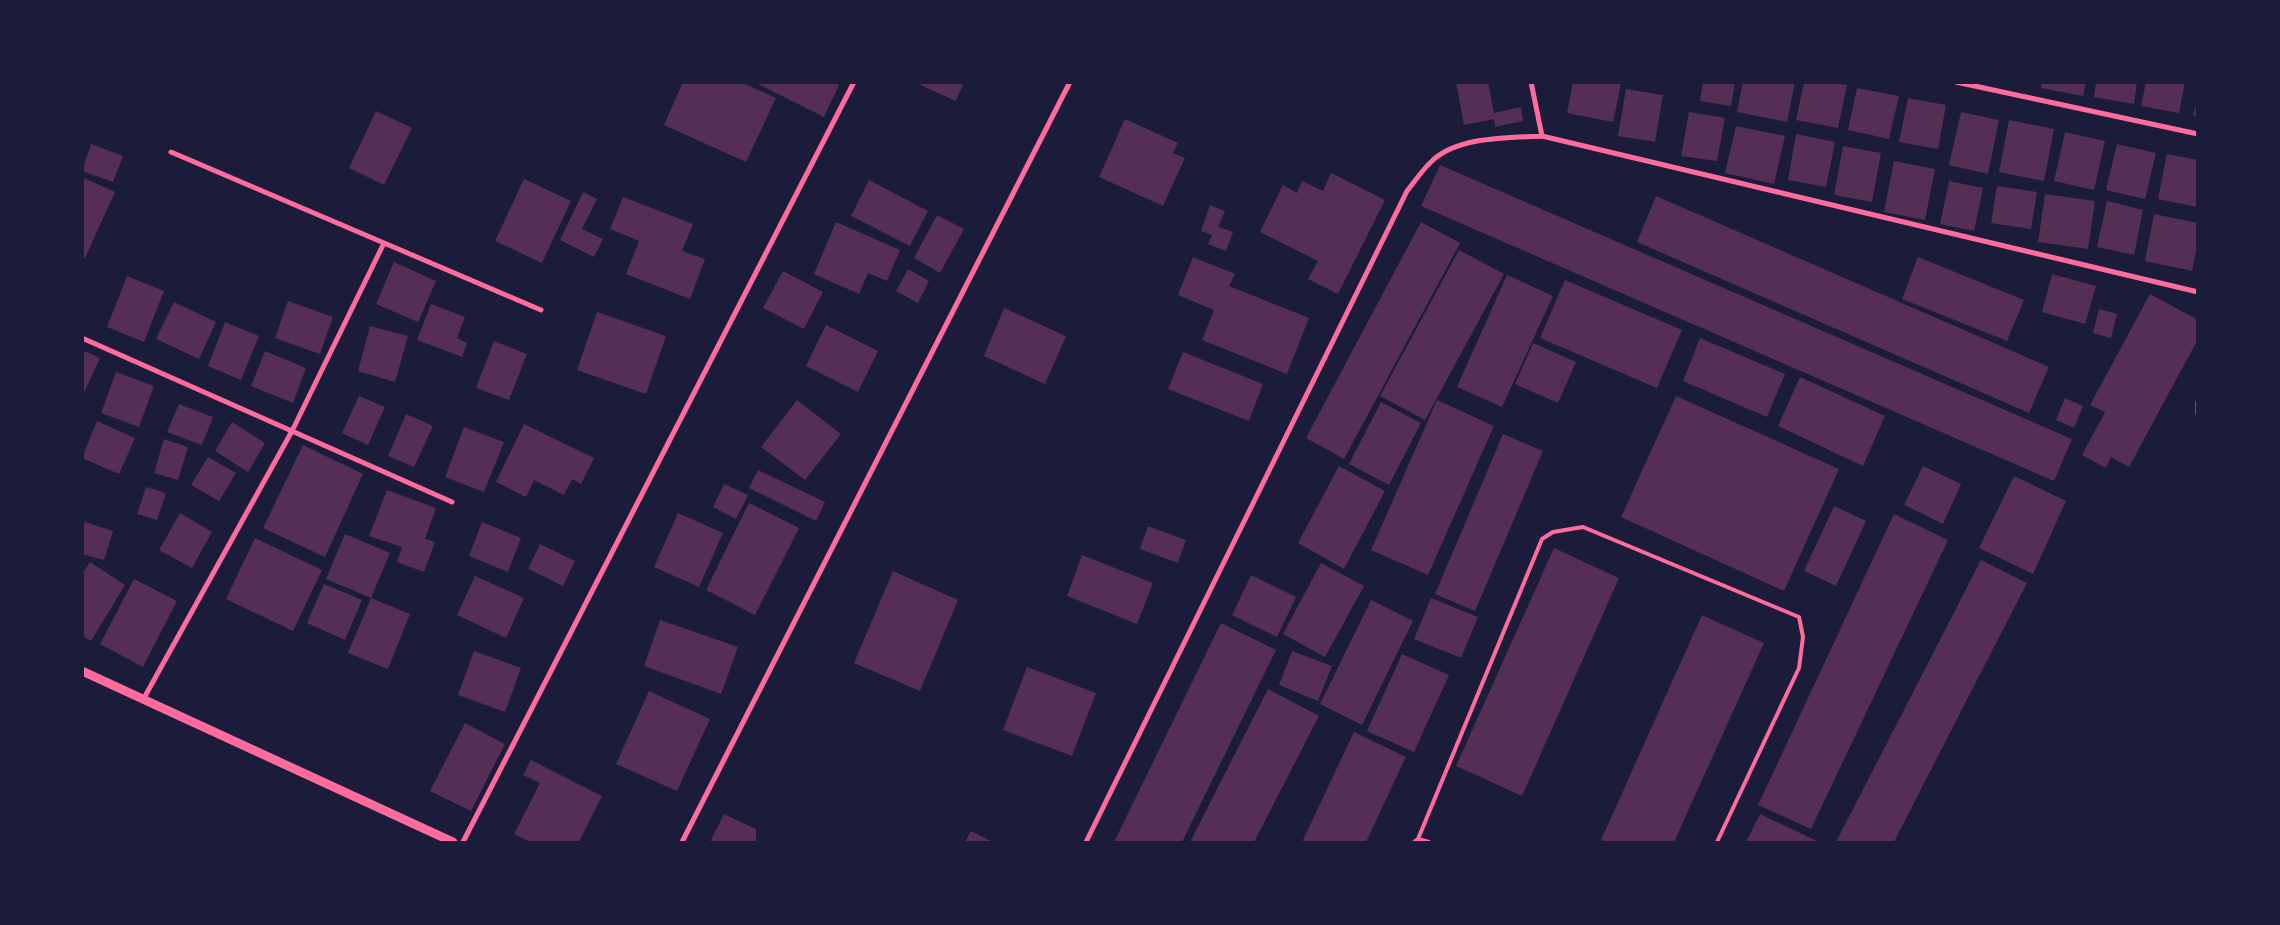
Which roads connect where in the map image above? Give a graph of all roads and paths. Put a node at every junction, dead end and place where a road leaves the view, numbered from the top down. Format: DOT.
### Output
graph roads {
  1 [pos="854,82"];
  2 [pos="1070,82"];
  3 [pos="1531,82"];
  4 [pos="1956,82"];
  5 [pos="2198,134"];
  6 [pos="1542,136"];
  7 [pos="171,152"];
  8 [pos="384,243"];
  9 [pos="2198,292"];
  10 [pos="541,310"];
  11 [pos="82,338"];
  12 [pos="2198,402"];
  13 [pos="2198,413"];
  14 [pos="292,431"];
  15 [pos="452,502"];
  16 [pos="82,671"];
  17 [pos="144,698"];
  18 [pos="1418,839"];
  19 [pos="453,842"];
  20 [pos="463,842"];
  21 [pos="682,842"];
  22 [pos="1086,842"];
  23 [pos="1414,842"];
  24 [pos="1430,842"];
  25 [pos="1717,842"];
  1 -- 20 [label="street"];
  2 -- 21 [label="street"];
  3 -- 6 [label="street"];
  4 -- 5 [label="street"];
  6 -- 9 [label="street"];
  6 -- 22 [label="street"];
  7 -- 8 [label="street"];
  8 -- 10 [label="street"];
  8 -- 14 [label="street"];
  11 -- 14 [label="street"];
  12 -- 13 [label="street"];
  14 -- 15 [label="street"];
  14 -- 17 [label="street"];
  16 -- 17 [label="street"];
  17 -- 19 [label="street"];
  18 -- 23 [label="lane"];
  18 -- 24 [label="lane"];
  18 -- 25 [label="lane"];
}
